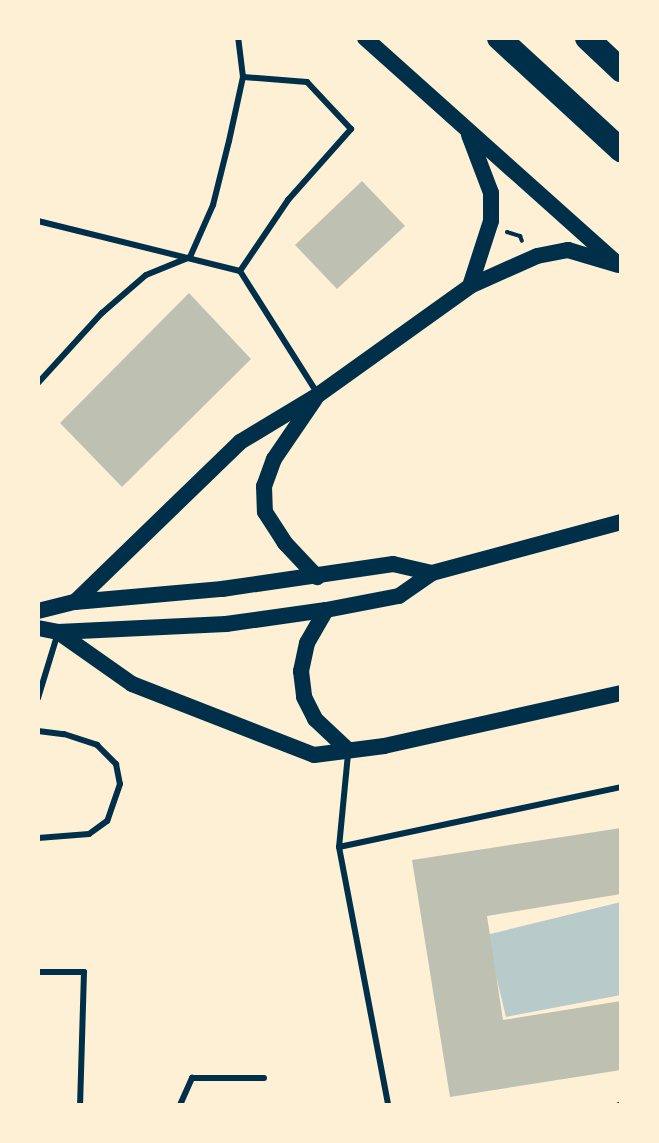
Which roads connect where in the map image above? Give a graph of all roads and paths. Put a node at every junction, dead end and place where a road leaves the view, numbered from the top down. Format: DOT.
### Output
graph roads {
  1 [pos="238,38"];
  2 [pos="365,38"];
  3 [pos="499,38"];
  4 [pos="587,38"];
  5 [pos="621,70"];
  6 [pos="243,77"];
  7 [pos="467,130"];
  8 [pos="621,150"];
  9 [pos="38,221"];
  10 [pos="506,232"];
  11 [pos="525,247"];
  12 [pos="190,257"];
  13 [pos="620,267"];
  14 [pos="240,271"];
  15 [pos="470,286"];
  16 [pos="38,383"];
  17 [pos="318,395"];
  18 [pos="621,522"];
  19 [pos="432,573"];
  20 [pos="317,577"];
  21 [pos="75,602"];
  22 [pos="326,610"];
  23 [pos="38,611"];
  24 [pos="38,628"];
  25 [pos="58,632"];
  26 [pos="621,693"];
  27 [pos="38,698"];
  28 [pos="38,731"];
  29 [pos="348,750"];
  30 [pos="621,787"];
  31 [pos="38,838"];
  32 [pos="339,847"];
  33 [pos="38,972"];
  34 [pos="264,1078"];
  35 [pos="80,1105"];
  36 [pos="180,1105"];
  37 [pos="388,1105"];
  1 -- 6 [label="lane"];
  2 -- 7 [label="main road"];
  3 -- 8 [label="highway"];
  4 -- 5 [label="highway"];
  6 -- 12 [label="lane"];
  6 -- 14 [label="lane"];
  7 -- 13 [label="main road"];
  7 -- 15 [label="main road"];
  9 -- 12 [label="lane"];
  10 -- 11 [label="path"];
  12 -- 14 [label="lane"];
  12 -- 16 [label="lane"];
  13 -- 15 [label="main road"];
  14 -- 17 [label="lane"];
  15 -- 17 [label="main road"];
  17 -- 20 [label="main road"];
  17 -- 21 [label="main road"];
  18 -- 19 [label="main road"];
  19 -- 20 [label="main road"];
  19 -- 22 [label="main road"];
  20 -- 21 [label="main road"];
  21 -- 23 [label="main road"];
  22 -- 25 [label="main road"];
  22 -- 29 [label="main road"];
  24 -- 25 [label="main road"];
  25 -- 27 [label="lane"];
  25 -- 29 [label="main road"];
  26 -- 29 [label="main road"];
  28 -- 31 [label="lane"];
  29 -- 32 [label="lane"];
  30 -- 32 [label="lane"];
  32 -- 37 [label="lane"];
  33 -- 35 [label="lane"];
  34 -- 36 [label="lane"];
}
